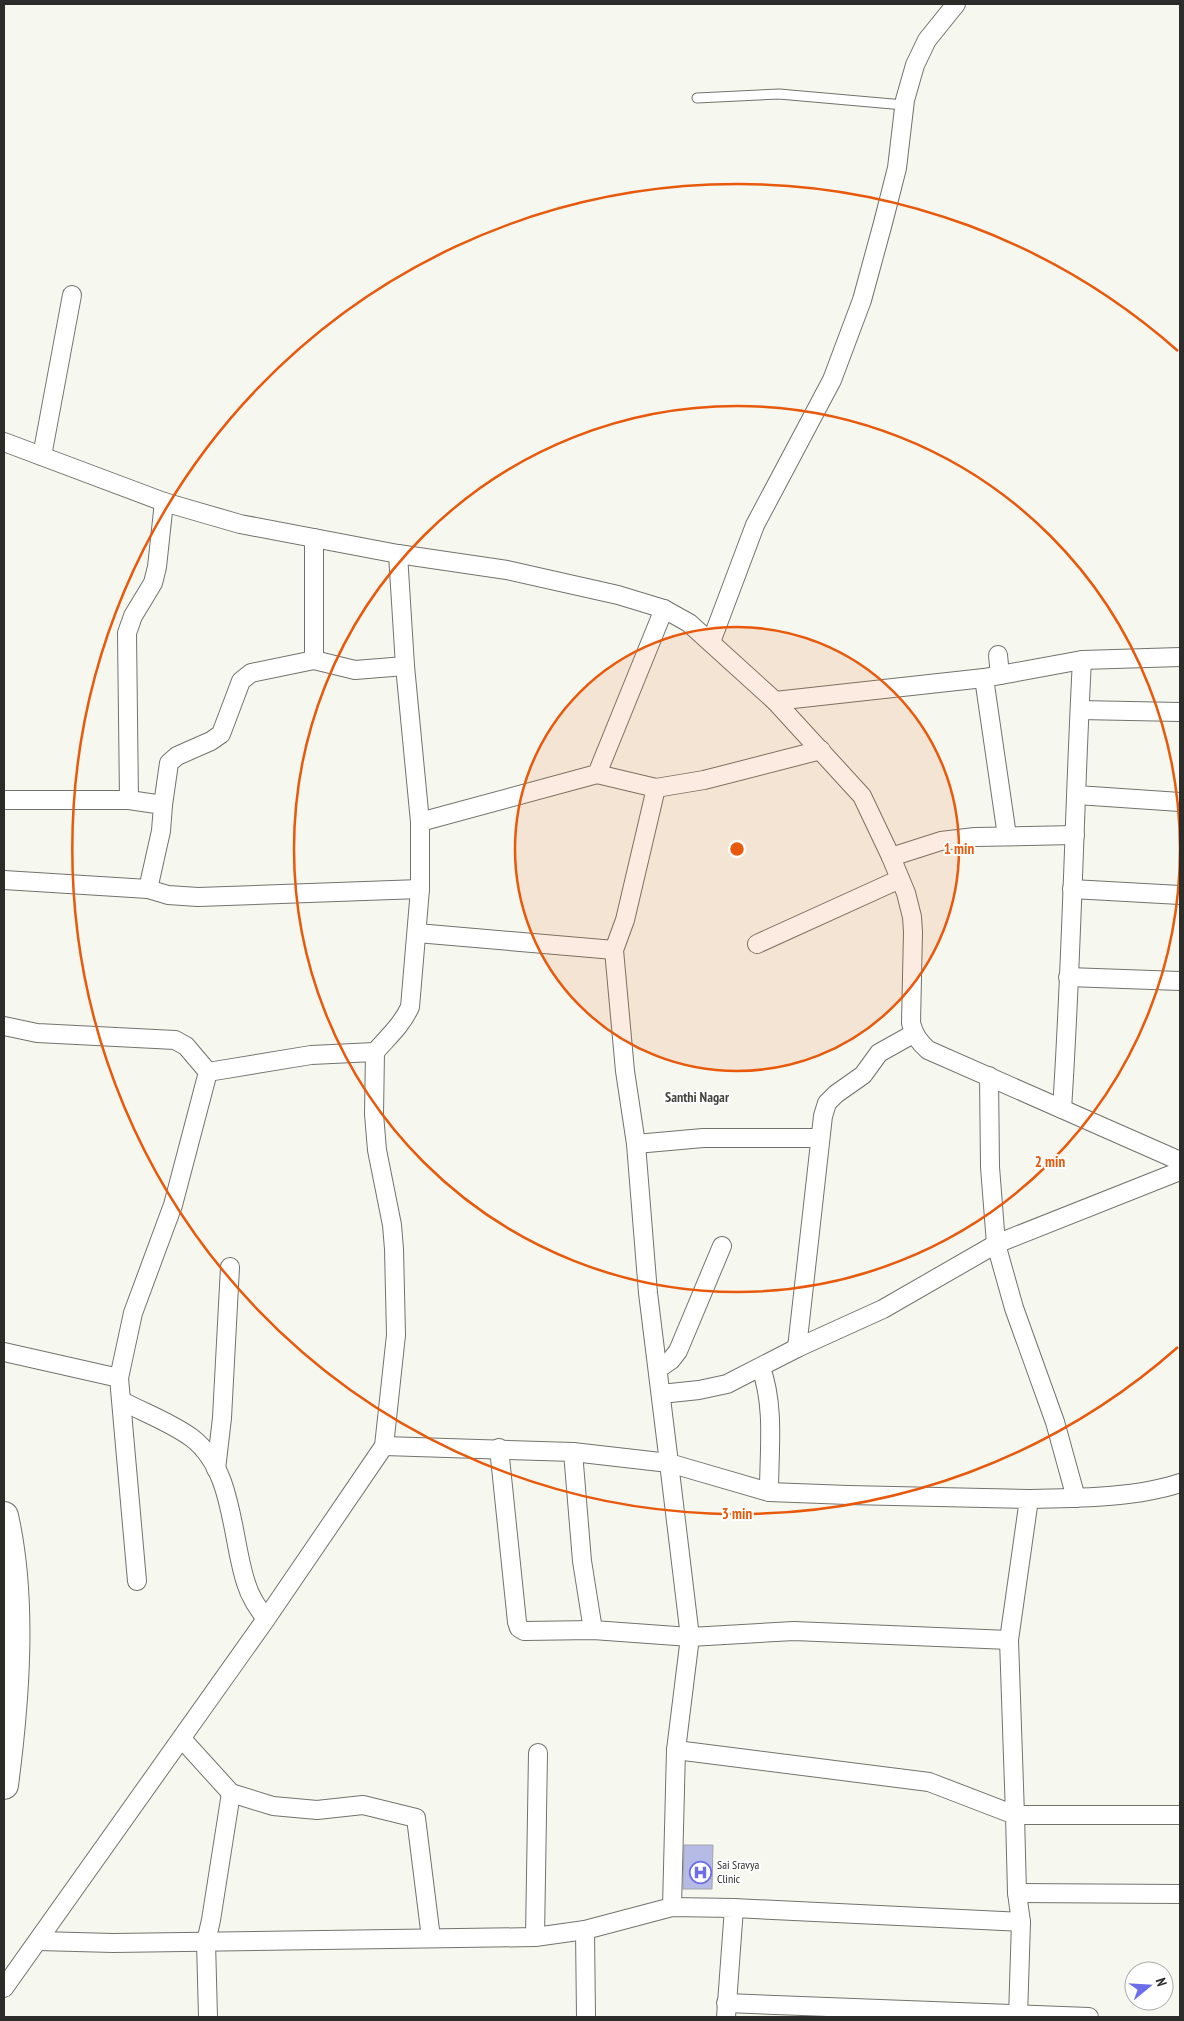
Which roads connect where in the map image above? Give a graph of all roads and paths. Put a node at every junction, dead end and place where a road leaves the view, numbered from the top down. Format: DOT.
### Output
graph roads {
  1 [pos="956,4"];
  2 [pos="697,98"];
  3 [pos="904,105"];
  4 [pos="72,295"];
  5 [pos="4,442"];
  6 [pos="42,456"];
  7 [pos="164,502"];
  8 [pos="314,538"];
  9 [pos="398,554"];
  10 [pos="664,609"];
  11 [pos="711,642"];
  12 [pos="998,655"];
  13 [pos="1180,657"];
  14 [pos="314,660"];
  15 [pos="1082,660"];
  16 [pos="405,666"];
  17 [pos="992,677"];
  18 [pos="775,701"];
  19 [pos="1080,710"];
  20 [pos="1180,712"];
  21 [pos="821,750"];
  22 [pos="597,774"];
  23 [pos="656,788"];
  24 [pos="1077,795"];
  25 [pos="6,800"];
  26 [pos="129,800"];
  27 [pos="1180,802"];
  28 [pos="162,805"];
  29 [pos="420,822"];
  30 [pos="1007,836"];
  31 [pos="1075,836"];
  32 [pos="891,857"];
  33 [pos="900,879"];
  34 [pos="4,880"];
  35 [pos="1072,888"];
  36 [pos="420,889"];
  37 [pos="148,890"];
  38 [pos="1180,895"];
  39 [pos="417,933"];
  40 [pos="757,944"];
  41 [pos="614,950"];
  42 [pos="1068,977"];
  43 [pos="1180,981"];
  44 [pos="4,1026"];
  45 [pos="913,1034"];
  46 [pos="375,1052"];
  47 [pos="208,1072"];
  48 [pos="989,1076"];
  49 [pos="1062,1109"];
  50 [pos="820,1138"];
  51 [pos="636,1144"];
  52 [pos="1180,1162"];
  53 [pos="1180,1171"];
  54 [pos="996,1244"];
  55 [pos="722,1246"];
  56 [pos="230,1267"];
  57 [pos="797,1348"];
  58 [pos="4,1352"];
  59 [pos="761,1368"];
  60 [pos="658,1369"];
  61 [pos="119,1378"];
  62 [pos="661,1394"];
  63 [pos="122,1401"];
  64 [pos="384,1446"];
  65 [pos="499,1448"];
  66 [pos="573,1452"];
  67 [pos="669,1463"];
  68 [pos="216,1469"];
  69 [pos="1180,1483"];
  70 [pos="769,1492"];
  71 [pos="1076,1498"];
  72 [pos="1030,1499"];
  73 [pos="4,1516"];
  74 [pos="137,1581"];
  75 [pos="266,1619"];
  76 [pos="593,1630"];
  77 [pos="690,1637"];
  78 [pos="1009,1640"];
  79 [pos="182,1739"];
  80 [pos="676,1750"];
  81 [pos="538,1754"];
  82 [pos="4,1785"];
  83 [pos="231,1793"];
  84 [pos="1015,1815"];
  85 [pos="1180,1815"];
  86 [pos="1017,1893"];
  87 [pos="1180,1894"];
  88 [pos="672,1907"];
  89 [pos="734,1908"];
  90 [pos="1021,1922"];
  91 [pos="585,1930"];
  92 [pos="535,1937"];
  93 [pos="431,1938"];
  94 [pos="39,1941"];
  95 [pos="206,1942"];
  96 [pos="4,1988"];
  97 [pos="726,2010"];
  98 [pos="1018,2016"];
  99 [pos="208,2017"];
  100 [pos="586,2017"];
  101 [pos="1089,2017"];
  1 -- 3 [label="street"];
  2 -- 3 [label="lane"];
  3 -- 11 [label="street"];
  4 -- 6 [label="street"];
  5 -- 6 [label="street"];
  6 -- 7 [label="street"];
  7 -- 8 [label="street"];
  7 -- 26 [label="street"];
  8 -- 9 [label="street"];
  8 -- 14 [label="street"];
  9 -- 10 [label="street"];
  9 -- 16 [label="street"];
  10 -- 11 [label="street"];
  10 -- 22 [label="street"];
  11 -- 18 [label="street"];
  12 -- 17 [label="street"];
  13 -- 15 [label="street"];
  14 -- 16 [label="street"];
  14 -- 28 [label="street"];
  15 -- 17 [label="street"];
  15 -- 19 [label="street"];
  16 -- 29 [label="street"];
  17 -- 18 [label="street"];
  17 -- 30 [label="street"];
  18 -- 21 [label="street"];
  19 -- 20 [label="street"];
  19 -- 24 [label="street"];
  21 -- 23 [label="street"];
  21 -- 32 [label="street"];
  22 -- 23 [label="street"];
  22 -- 29 [label="street"];
  23 -- 41 [label="street"];
  24 -- 27 [label="street"];
  24 -- 31 [label="street"];
  25 -- 26 [label="street"];
  26 -- 28 [label="street"];
  28 -- 37 [label="street"];
  29 -- 36 [label="street"];
  30 -- 31 [label="street"];
  30 -- 32 [label="street"];
  31 -- 35 [label="street"];
  32 -- 33 [label="street"];
  33 -- 40 [label="street"];
  33 -- 45 [label="street"];
  34 -- 37 [label="street"];
  35 -- 38 [label="street"];
  35 -- 42 [label="street"];
  36 -- 37 [label="street"];
  36 -- 39 [label="street"];
  39 -- 41 [label="street"];
  39 -- 46 [label="street"];
  41 -- 51 [label="street"];
  42 -- 43 [label="street"];
  42 -- 49 [label="street"];
  44 -- 47 [label="street"];
  45 -- 48 [label="street"];
  45 -- 50 [label="street"];
  46 -- 47 [label="street"];
  46 -- 64 [label="street"];
  47 -- 61 [label="street"];
  48 -- 49 [label="street"];
  48 -- 54 [label="street"];
  49 -- 52 [label="street"];
  50 -- 51 [label="street"];
  50 -- 57 [label="street"];
  51 -- 60 [label="street"];
  53 -- 54 [label="street"];
  54 -- 57 [label="street"];
  54 -- 71 [label="street"];
  55 -- 60 [label="street"];
  56 -- 68 [label="street"];
  57 -- 59 [label="street"];
  58 -- 61 [label="street"];
  59 -- 62 [label="street"];
  59 -- 70 [label="street"];
  60 -- 62 [label="street"];
  61 -- 63 [label="street"];
  62 -- 67 [label="street"];
  63 -- 68 [label="street"];
  63 -- 74 [label="street"];
  64 -- 65 [label="street"];
  64 -- 75 [label="street"];
  65 -- 66 [label="street"];
  65 -- 76 [label="street"];
  66 -- 67 [label="street"];
  66 -- 76 [label="street"];
  67 -- 70 [label="street"];
  67 -- 77 [label="street"];
  68 -- 75 [label="street"];
  69 -- 71 [label="street"];
  70 -- 72 [label="street"];
  71 -- 72 [label="street"];
  72 -- 78 [label="street"];
  73 -- 82 [label="main road"];
  75 -- 79 [label="street"];
  76 -- 77 [label="street"];
  77 -- 78 [label="street"];
  77 -- 80 [label="street"];
  78 -- 84 [label="street"];
  79 -- 83 [label="street"];
  79 -- 94 [label="street"];
  80 -- 84 [label="street"];
  80 -- 88 [label="street"];
  81 -- 92 [label="street"];
  83 -- 93 [label="street"];
  83 -- 95 [label="street"];
  84 -- 85 [label="street"];
  84 -- 86 [label="street"];
  86 -- 87 [label="street"];
  86 -- 90 [label="street"];
  88 -- 89 [label="street"];
  88 -- 91 [label="street"];
  89 -- 90 [label="street"];
  89 -- 97 [label="street"];
  90 -- 98 [label="street"];
  91 -- 92 [label="street"];
  91 -- 100 [label="street"];
  92 -- 93 [label="street"];
  93 -- 95 [label="street"];
  94 -- 95 [label="street"];
  94 -- 96 [label="street"];
  95 -- 99 [label="street"];
  97 -- 98 [label="street"];
  98 -- 101 [label="street"];
}
